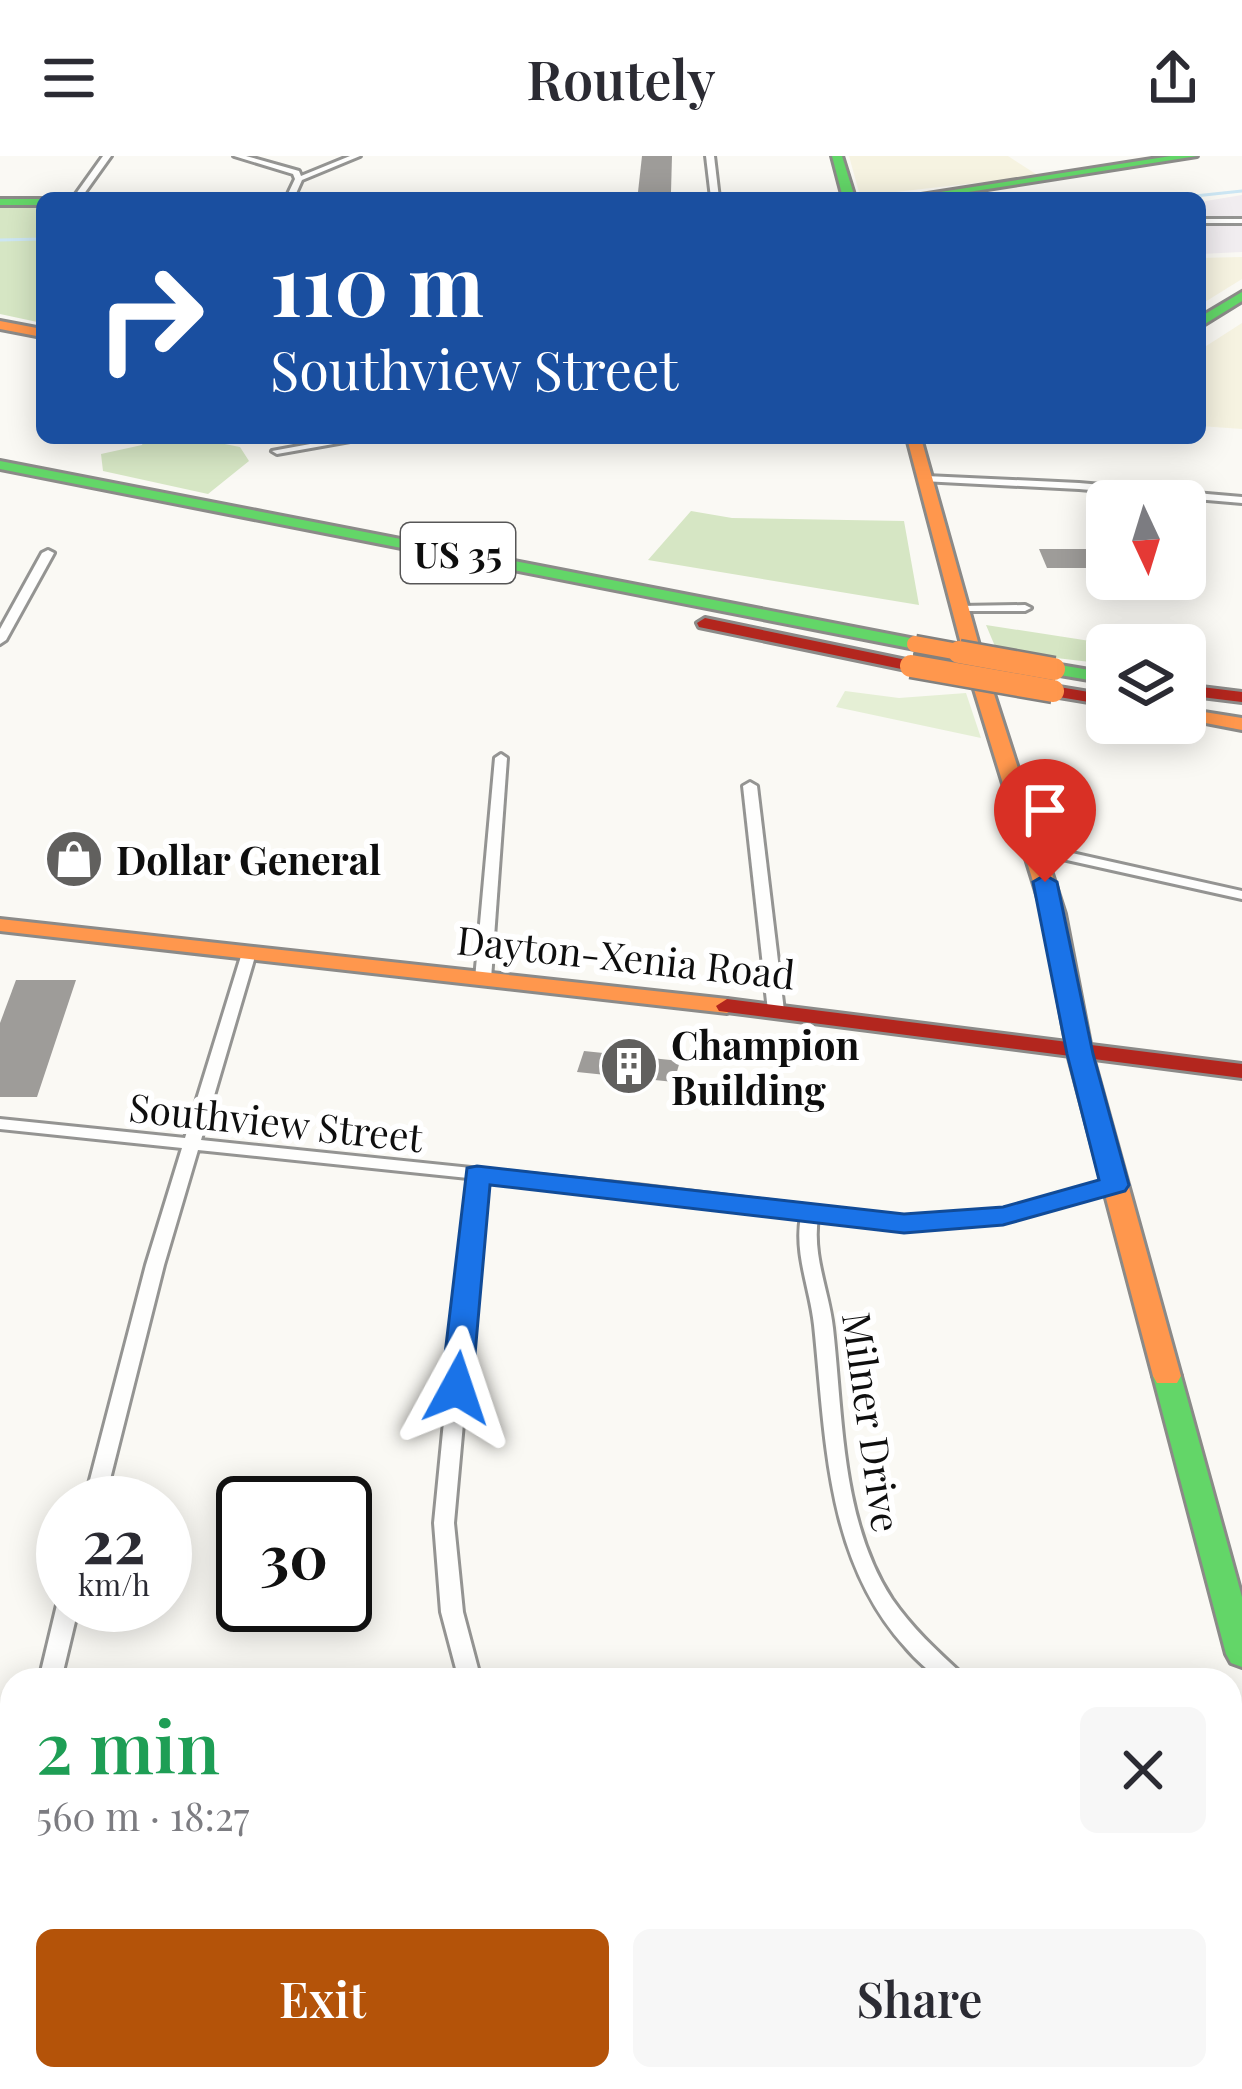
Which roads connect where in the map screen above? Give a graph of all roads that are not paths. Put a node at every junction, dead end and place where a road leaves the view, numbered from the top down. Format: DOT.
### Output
graph roads {
  1 [pos="107,156"];
  2 [pos="238,156"];
  3 [pos="356,156"];
  4 [pos="710,156"];
  5 [pos="837,156"];
  6 [pos="1192,156"];
  7 [pos="278,166"];
  8 [pos="327,166"];
  9 [pos="299,179"];
  10 [pos="81,192"];
  11 [pos="293,192"];
  12 [pos="714,192"];
  13 [pos="847,192"];
  14 [pos="961,192"];
  15 [pos="0,202"];
  16 [pos="36,202"];
  17 [pos="1206,221"];
  18 [pos="1242,221"];
  19 [pos="1242,296"];
  20 [pos="1242,310"];
  21 [pos="1206,319"];
  22 [pos="0,328"];
  23 [pos="1206,334"];
  24 [pos="36,336"];
  25 [pos="323,444"];
  26 [pos="916,444"];
  27 [pos="277,451"];
  28 [pos="0,465"];
  29 [pos="0,478"];
  30 [pos="927,483"];
  31 [pos="1242,500"];
  32 [pos="48,554"];
  33 [pos="1024,608"];
  34 [pos="960,609"];
  35 [pos="0,640"];
  36 [pos="913,655"];
  37 [pos="1086,679"];
  38 [pos="1054,680"];
  39 [pos="1206,691"];
  40 [pos="1086,692"];
  41 [pos="1242,695"];
  42 [pos="1206,717"];
  43 [pos="1242,723"];
  44 [pos="501,758"];
  45 [pos="750,786"];
  46 [pos="1036,849"];
  47 [pos="1242,895"];
  48 [pos="0,926"];
  49 [pos="249,953"];
  50 [pos="483,979"];
  51 [pos="776,1011"];
  52 [pos="1080,1054"];
  53 [pos="1242,1071"];
  54 [pos="0,1124"];
  55 [pos="192,1147"];
  56 [pos="477,1174"];
  57 [pos="1114,1185"];
  58 [pos="810,1214"];
  59 [pos="101,1476"];
  60 [pos="62,1632"];
  61 [pos="1242,1654"];
  62 [pos="53,1668"];
  63 [pos="467,1668"];
  64 [pos="941,1668"];
  1 -- 10 [label="street"];
  2 -- 7 [label="street"];
  3 -- 8 [label="street"];
  4 -- 12 [label="street"];
  5 -- 13 [label="main road"];
  6 -- 14 [label="main road"];
  7 -- 8 [label="street"];
  7 -- 9 [label="street"];
  8 -- 9 [label="street"];
  9 -- 11 [label="street"];
  15 -- 16 [label="main road"];
  17 -- 18 [label="street"];
  19 -- 21 [label="main road"];
  20 -- 23 [label="main road"];
  22 -- 24 [label="main road"];
  25 -- 27 [label="street"];
  26 -- 30 [label="main road"];
  28 -- 36 [label="main road, US 35"];
  29 -- 36 [label="main road, US 35"];
  30 -- 31 [label="street"];
  30 -- 34 [label="main road"];
  32 -- 35 [label="street"];
  33 -- 34 [label="street"];
  34 -- 46 [label="main road"];
  36 -- 38 [label="main road, US 35, bridge"];
  37 -- 38 [label="main road, US 35"];
  38 -- 40 [label="main road, US 35"];
  39 -- 41 [label="main road"];
  42 -- 43 [label="main road"];
  44 -- 50 [label="street"];
  45 -- 51 [label="street"];
  46 -- 47 [label="street"];
  46 -- 52 [label="main road"];
  48 -- 49 [label="main road, Dayton-Xenia Road"];
  49 -- 50 [label="main road, Dayton-Xenia Road"];
  49 -- 55 [label="street"];
  50 -- 51 [label="main road, Dayton-Xenia Road"];
  51 -- 52 [label="main road, Dayton-Xenia Road"];
  52 -- 53 [label="main road, Dayton-Xenia Road"];
  52 -- 57 [label="main road"];
  54 -- 55 [label="street, Southview Street"];
  55 -- 56 [label="street, Southview Street"];
  55 -- 59 [label="street"];
  56 -- 58 [label="street, Southview Street"];
  56 -- 63 [label="street"];
  57 -- 58 [label="street, Southview Street"];
  57 -- 61 [label="main road"];
  58 -- 64 [label="street, Milner Drive"];
  60 -- 62 [label="street"];
}
